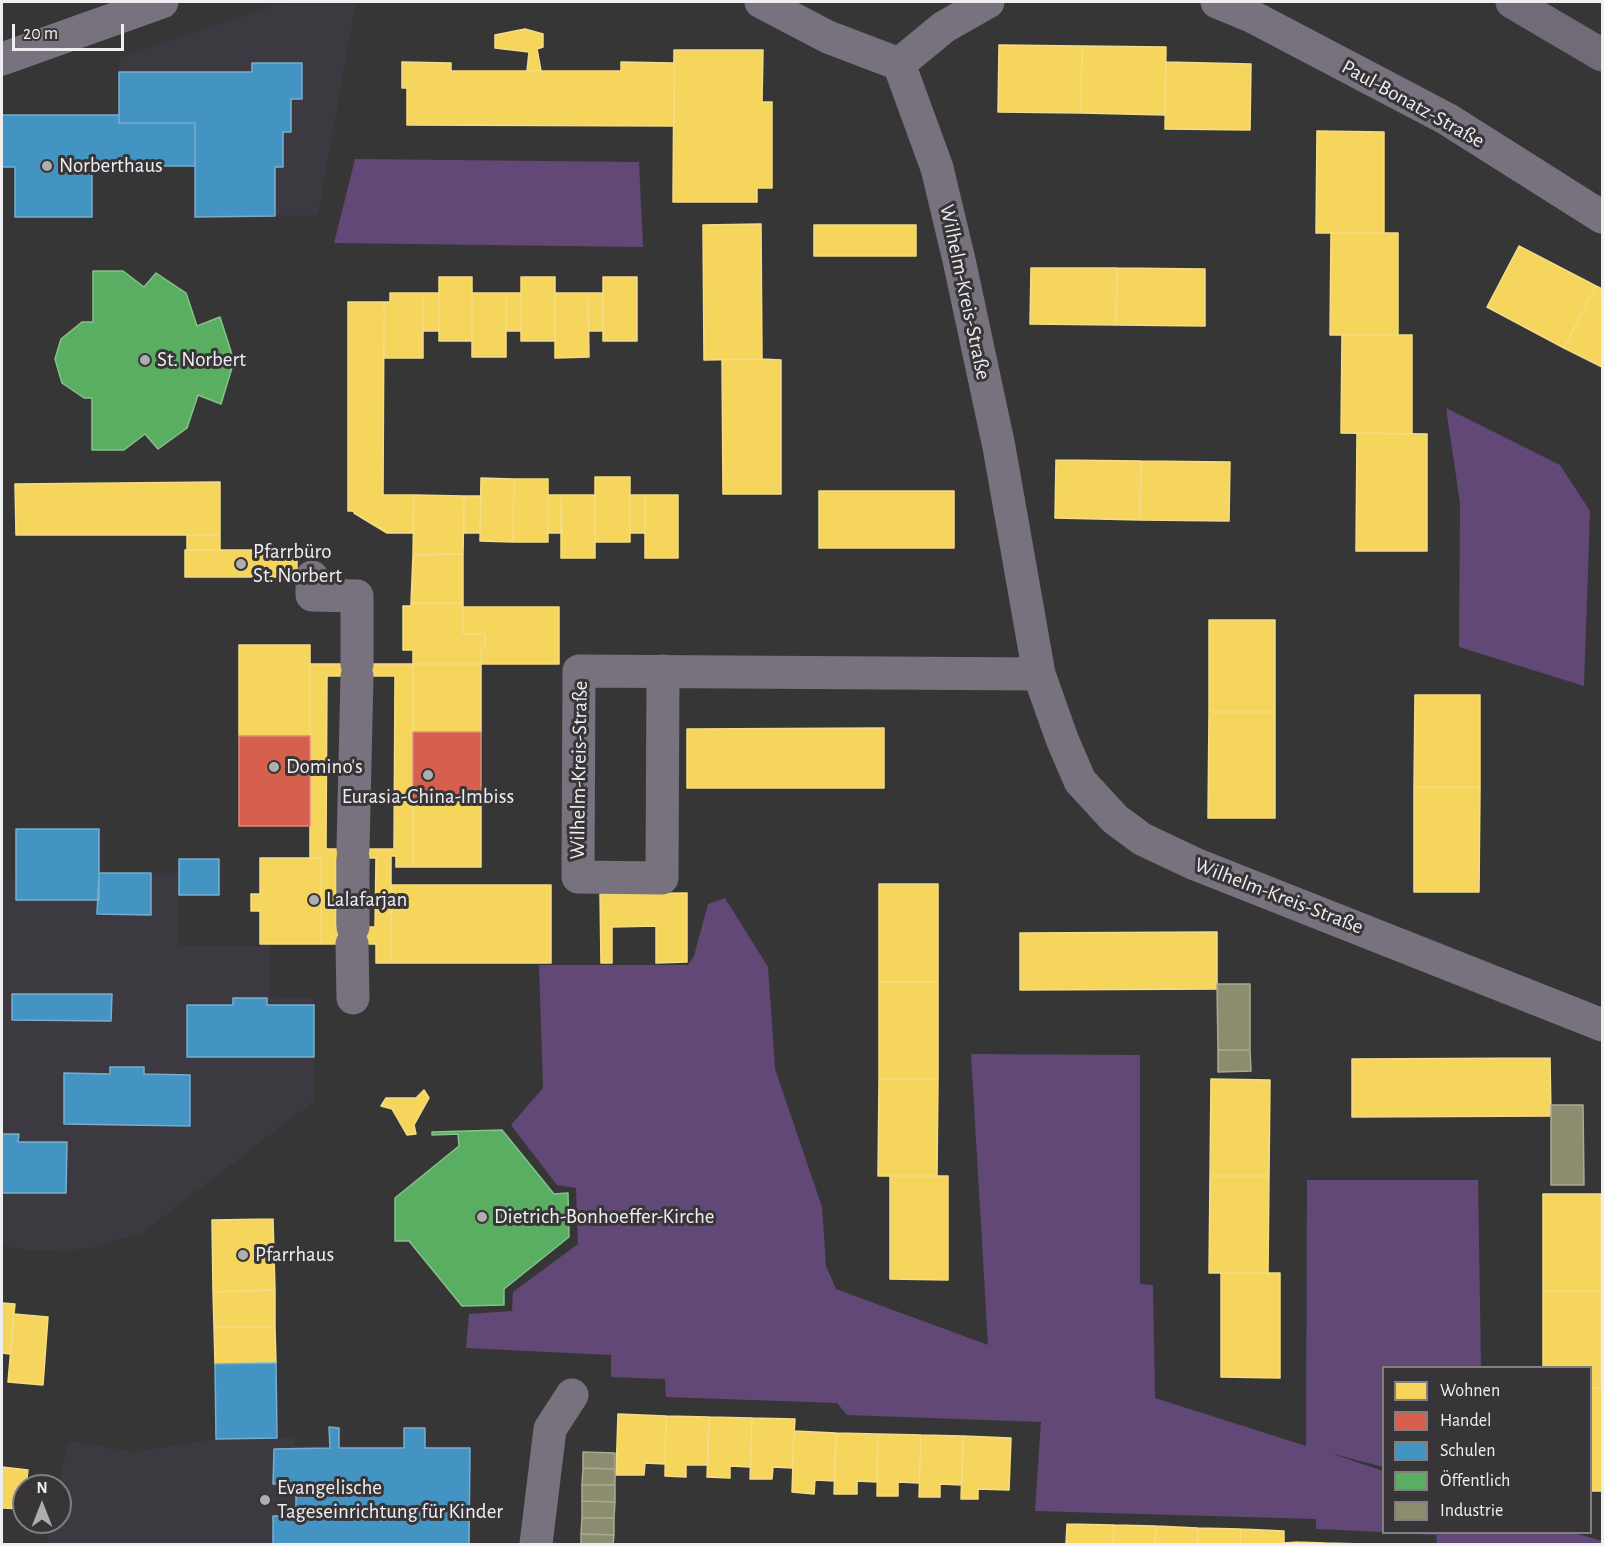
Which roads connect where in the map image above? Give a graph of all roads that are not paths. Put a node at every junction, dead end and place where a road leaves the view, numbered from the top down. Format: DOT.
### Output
graph roads {
  1 [pos="162,2"];
  2 [pos="761,2"];
  3 [pos="988,2"];
  4 [pos="1217,2"];
  5 [pos="1512,2"];
  6 [pos="1602,55"];
  7 [pos="2,59"];
  8 [pos="899,64"];
  9 [pos="1602,217"];
  10 [pos="312,578"];
  11 [pos="663,671"];
  12 [pos="1039,674"];
  13 [pos="353,998"];
  14 [pos="1602,1024"];
  15 [pos="572,1395"];
  16 [pos="536,1545"];
  1 -- 7 [label="street"];
  2 -- 8 [label="street"];
  3 -- 8 [label="street"];
  4 -- 9 [label="street, Paul-Bonatz-Straße"];
  5 -- 6 [label="main road"];
  8 -- 12 [label="street, Wilhelm-Kreis-Straße"];
  10 -- 13 [label="street"];
  11 -- 11 [label="street, Wilhelm-Kreis-Straße"];
  11 -- 12 [label="street, Wilhelm-Kreis-Straße"];
  12 -- 14 [label="street, Wilhelm-Kreis-Straße"];
  15 -- 16 [label="street"];
}
